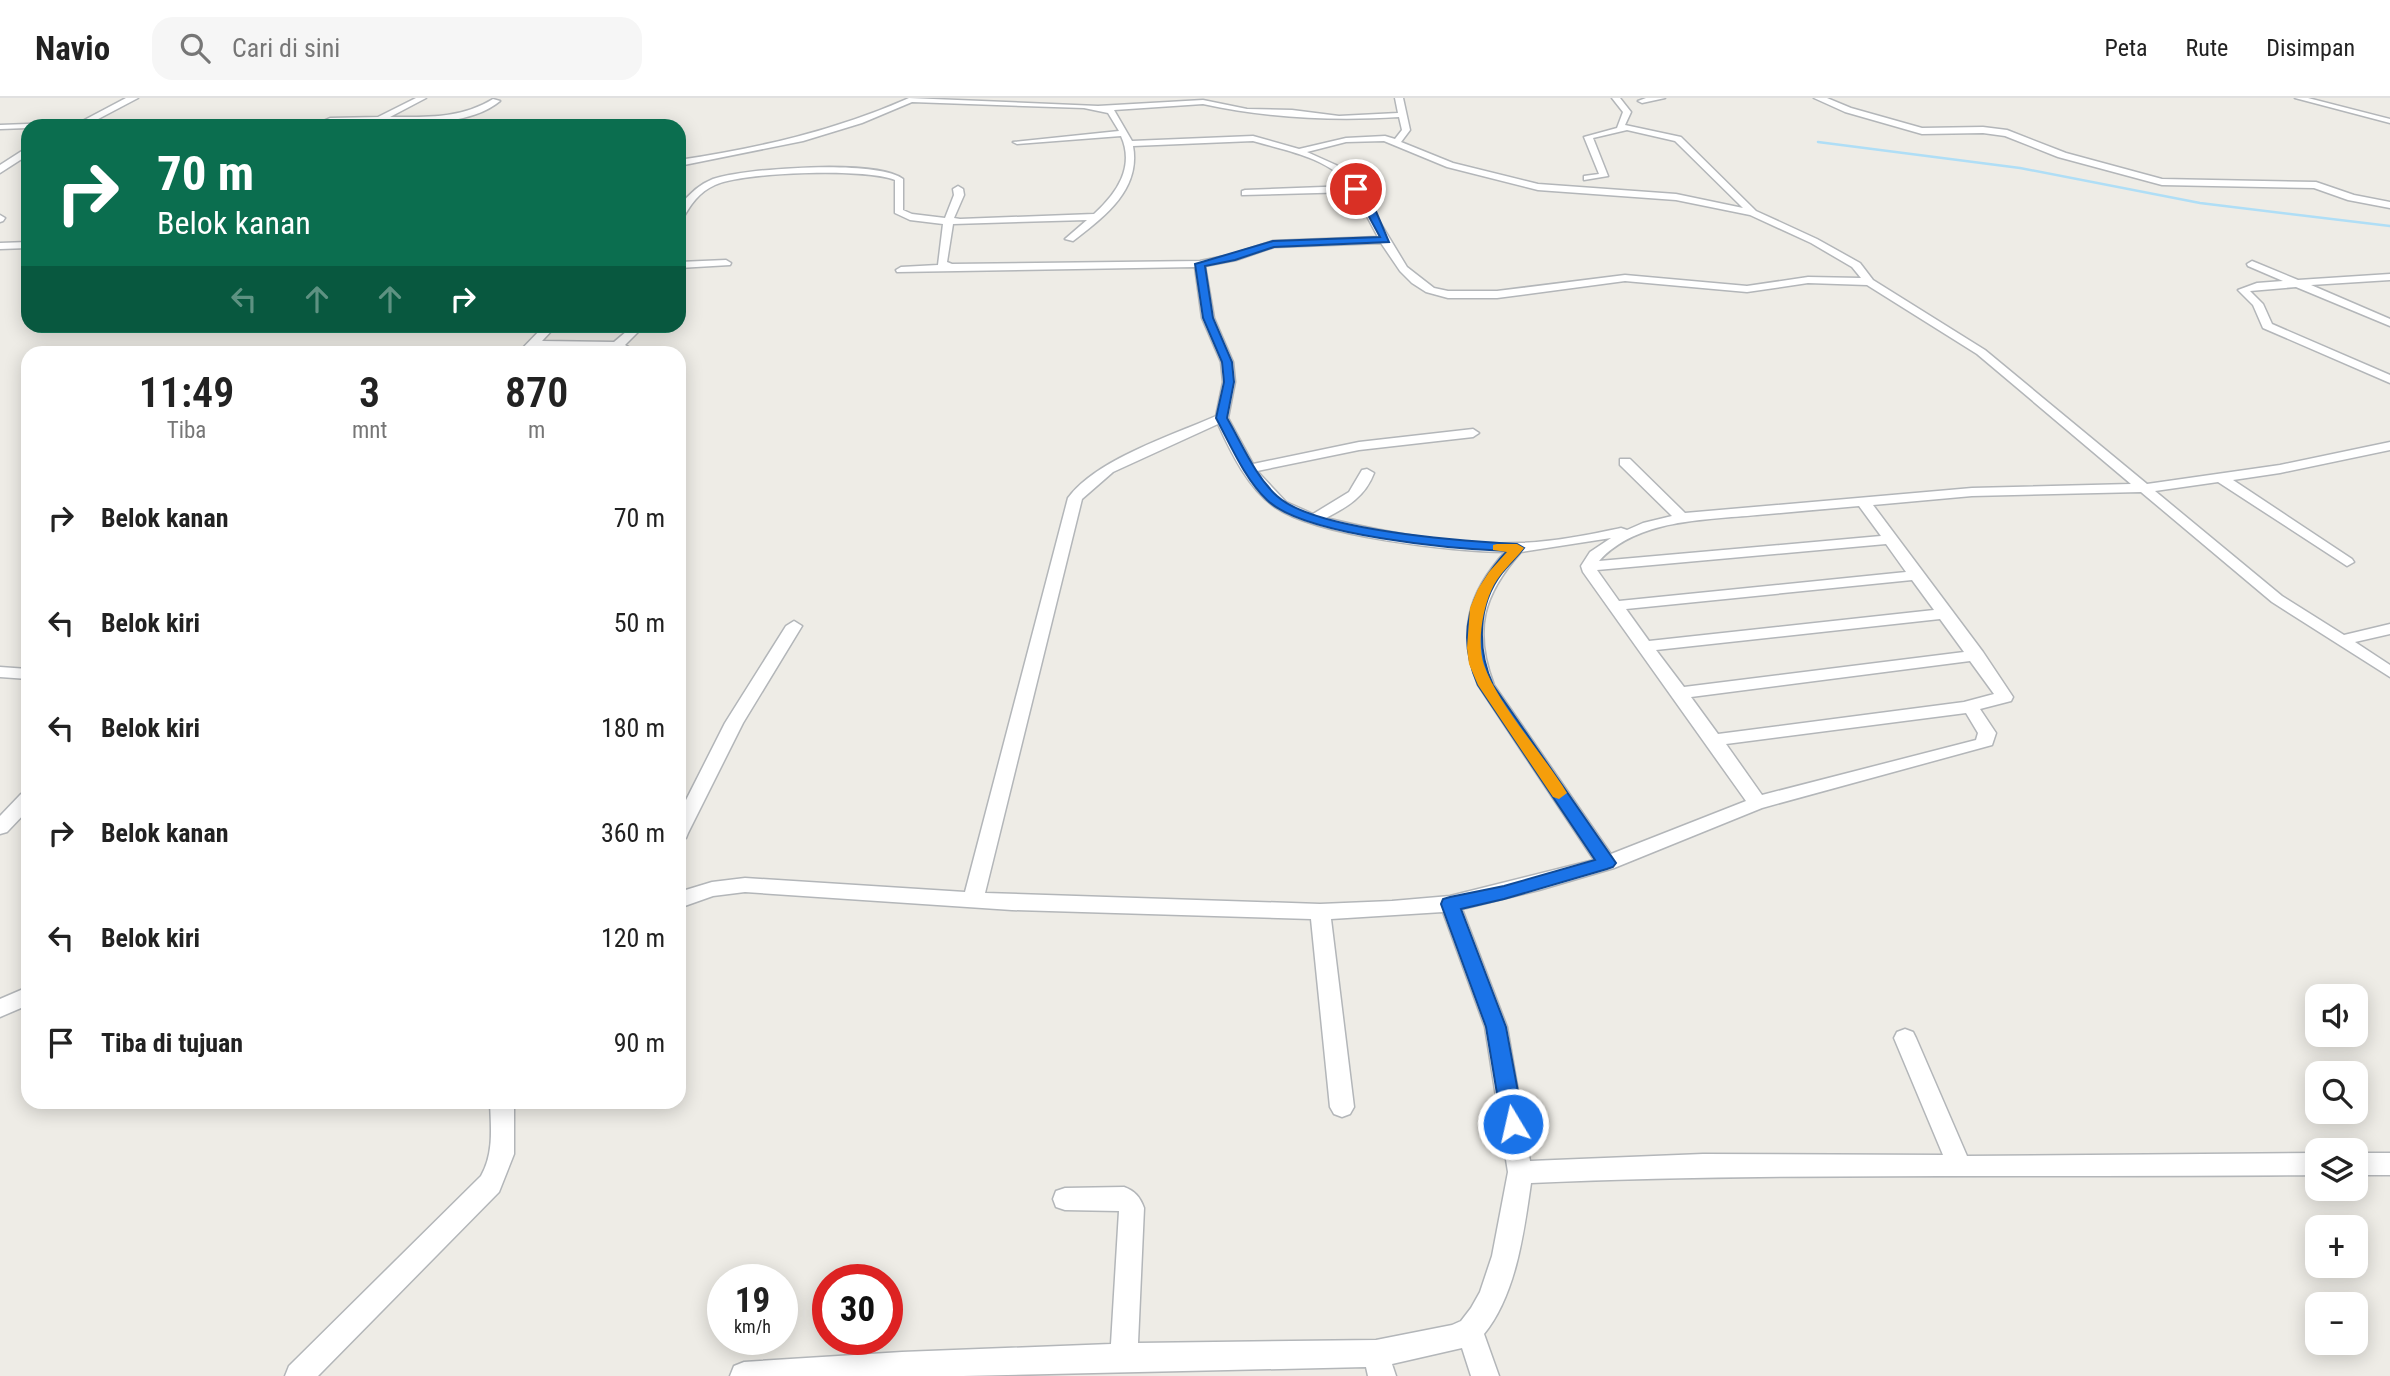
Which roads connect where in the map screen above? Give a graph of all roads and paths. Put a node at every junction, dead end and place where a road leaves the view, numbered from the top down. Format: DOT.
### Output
graph roads {
  1 [pos="134,98"];
  2 [pos="422,98"];
  3 [pos="1399,98"];
  4 [pos="1616,98"];
  5 [pos="1661,98"];
  6 [pos="1819,98"];
  7 [pos="2299,98"];
  8 [pos="913,99"];
  9 [pos="496,101"];
  10 [pos="1642,101"];
  11 [pos="1100,108"];
  12 [pos="1401,115"];
  13 [pos="92,119"];
  14 [pos="379,119"];
  15 [pos="440,119"];
  16 [pos="2390,121"];
  17 [pos="21,126"];
  18 [pos="0,127"];
  19 [pos="1625,128"];
  20 [pos="1122,133"];
  21 [pos="1673,136"];
  22 [pos="1685,137"];
  23 [pos="794,141"];
  24 [pos="1017,142"];
  25 [pos="1129,144"];
  26 [pos="1395,144"];
  27 [pos="795,151"];
  28 [pos="1299,152"];
  29 [pos="21,155"];
  30 [pos="686,162"];
  31 [pos="796,162"];
  32 [pos="0,170"];
  33 [pos="797,173"];
  34 [pos="1587,178"];
  35 [pos="958,189"];
  36 [pos="1356,189"];
  37 [pos="1245,193"];
  38 [pos="686,205"];
  39 [pos="2390,205"];
  40 [pos="1753,213"];
  41 [pos="1098,217"];
  42 [pos="948,222"];
  43 [pos="1070,239"];
  44 [pos="1385,240"];
  45 [pos="21,245"];
  46 [pos="0,246"];
  47 [pos="726,263"];
  48 [pos="1200,264"];
  49 [pos="2252,264"];
  50 [pos="686,265"];
  51 [pos="950,267"];
  52 [pos="901,270"];
  53 [pos="2390,277"];
  54 [pos="1869,282"];
  55 [pos="2297,283"];
  56 [pos="2390,323"];
  57 [pos="543,333"];
  58 [pos="533,344"];
  59 [pos="584,344"];
  60 [pos="598,346"];
  61 [pos="2390,379"];
  62 [pos="1222,418"];
  63 [pos="1473,433"];
  64 [pos="2386,450"];
  65 [pos="1625,462"];
  66 [pos="1250,469"];
  67 [pos="1367,473"];
  68 [pos="2221,478"];
  69 [pos="2144,488"];
  70 [pos="1862,500"];
  71 [pos="1682,518"];
  72 [pos="1315,519"];
  73 [pos="1648,526"];
  74 [pos="1892,539"];
  75 [pos="1517,548"];
  76 [pos="2347,562"];
  77 [pos="1588,566"];
  78 [pos="1917,575"];
  79 [pos="1614,606"];
  80 [pos="1944,614"];
  81 [pos="794,626"];
  82 [pos="2390,629"];
  83 [pos="2340,641"];
  84 [pos="1644,646"];
  85 [pos="1977,655"];
  86 [pos="0,672"];
  87 [pos="2390,672"];
  88 [pos="21,674"];
  89 [pos="1679,693"];
  90 [pos="1969,707"];
  91 [pos="1713,740"];
  92 [pos="1756,803"];
  93 [pos="21,806"];
  94 [pos="686,819"];
  95 [pos="0,827"];
  96 [pos="1607,863"];
  97 [pos="686,898"];
  98 [pos="972,899"];
  99 [pos="1450,904"];
  100 [pos="1320,912"];
  101 [pos="21,999"];
  102 [pos="0,1008"];
  103 [pos="1905,1038"];
  104 [pos="1342,1107"];
  105 [pos="502,1109"];
  106 [pos="2305,1164"];
  107 [pos="2368,1164"];
  108 [pos="2390,1164"];
  109 [pos="1959,1166"];
  110 [pos="1520,1172"];
  111 [pos="1065,1199"];
  112 [pos="1469,1331"];
  113 [pos="1124,1357"];
  114 [pos="1379,1365"];
  115 [pos="299,1376"];
  116 [pos="744,1376"];
  117 [pos="1485,1376"];
  1 -- 13 [label="street"];
  2 -- 14 [label="street"];
  3 -- 12 [label="street"];
  4 -- 19 [label="street"];
  5 -- 10 [label="street"];
  6 -- 39 [label="street"];
  7 -- 16 [label="street"];
  8 -- 11 [label="street"];
  8 -- 23 [label="street"];
  9 -- 15 [label="street"];
  11 -- 12 [label="street"];
  11 -- 20 [label="street"];
  12 -- 26 [label="street"];
  17 -- 18 [label="street"];
  19 -- 21 [label="street"];
  19 -- 34 [label="street"];
  20 -- 24 [label="street"];
  20 -- 25 [label="street"];
  21 -- 22 [label="street"];
  21 -- 40 [label="street"];
  23 -- 27 [label="street"];
  23 -- 30 [label="street"];
  25 -- 28 [label="street"];
  25 -- 41 [label="street"];
  26 -- 28 [label="street"];
  26 -- 40 [label="street"];
  28 -- 36 [label="street"];
  29 -- 32 [label="street"];
  31 -- 33 [label="street"];
  33 -- 38 [label="street"];
  33 -- 42 [label="street"];
  35 -- 42 [label="street"];
  36 -- 37 [label="street"];
  36 -- 44 [label="street"];
  40 -- 54 [label="street"];
  41 -- 42 [label="street"];
  41 -- 43 [label="street"];
  42 -- 51 [label="street"];
  44 -- 48 [label="street"];
  44 -- 54 [label="street"];
  45 -- 46 [label="street"];
  47 -- 50 [label="street"];
  48 -- 51 [label="street"];
  48 -- 62 [label="street"];
  49 -- 55 [label="street"];
  51 -- 52 [label="street"];
  53 -- 55 [label="street"];
  54 -- 69 [label="street"];
  55 -- 56 [label="street"];
  55 -- 61 [label="street"];
  57 -- 58 [label="street"];
  58 -- 59 [label="street"];
  59 -- 60 [label="street"];
  62 -- 66 [label="street"];
  62 -- 98 [label="street"];
  63 -- 66 [label="street"];
  64 -- 68 [label="street"];
  65 -- 71 [label="street"];
  66 -- 72 [label="street"];
  67 -- 72 [label="street"];
  68 -- 69 [label="street"];
  68 -- 76 [label="street"];
  69 -- 70 [label="street"];
  69 -- 83 [label="street"];
  70 -- 71 [label="street"];
  70 -- 74 [label="street"];
  71 -- 73 [label="street"];
  72 -- 75 [label="street"];
  73 -- 75 [label="street"];
  73 -- 77 [label="street"];
  74 -- 77 [label="street"];
  74 -- 78 [label="street"];
  75 -- 96 [label="street"];
  77 -- 79 [label="street"];
  78 -- 79 [label="street"];
  78 -- 80 [label="street"];
  79 -- 84 [label="street"];
  80 -- 84 [label="street"];
  80 -- 85 [label="street"];
  81 -- 94 [label="street"];
  82 -- 83 [label="street"];
  83 -- 87 [label="street"];
  84 -- 89 [label="street"];
  85 -- 89 [label="street"];
  85 -- 90 [label="street"];
  86 -- 88 [label="street"];
  89 -- 91 [label="street"];
  90 -- 91 [label="street"];
  90 -- 92 [label="street"];
  91 -- 92 [label="street"];
  92 -- 96 [label="street"];
  93 -- 95 [label="street"];
  96 -- 99 [label="street"];
  97 -- 98 [label="street"];
  98 -- 100 [label="street"];
  99 -- 100 [label="street"];
  99 -- 110 [label="street"];
  100 -- 104 [label="street"];
  101 -- 102 [label="street"];
  103 -- 109 [label="street"];
  105 -- 115 [label="street"];
  106 -- 109 [label="street"];
  107 -- 108 [label="street"];
  109 -- 110 [label="street"];
  110 -- 112 [label="street"];
  111 -- 113 [label="street"];
  112 -- 114 [label="street"];
  112 -- 117 [label="street"];
  113 -- 114 [label="street"];
  113 -- 116 [label="street"];
}
